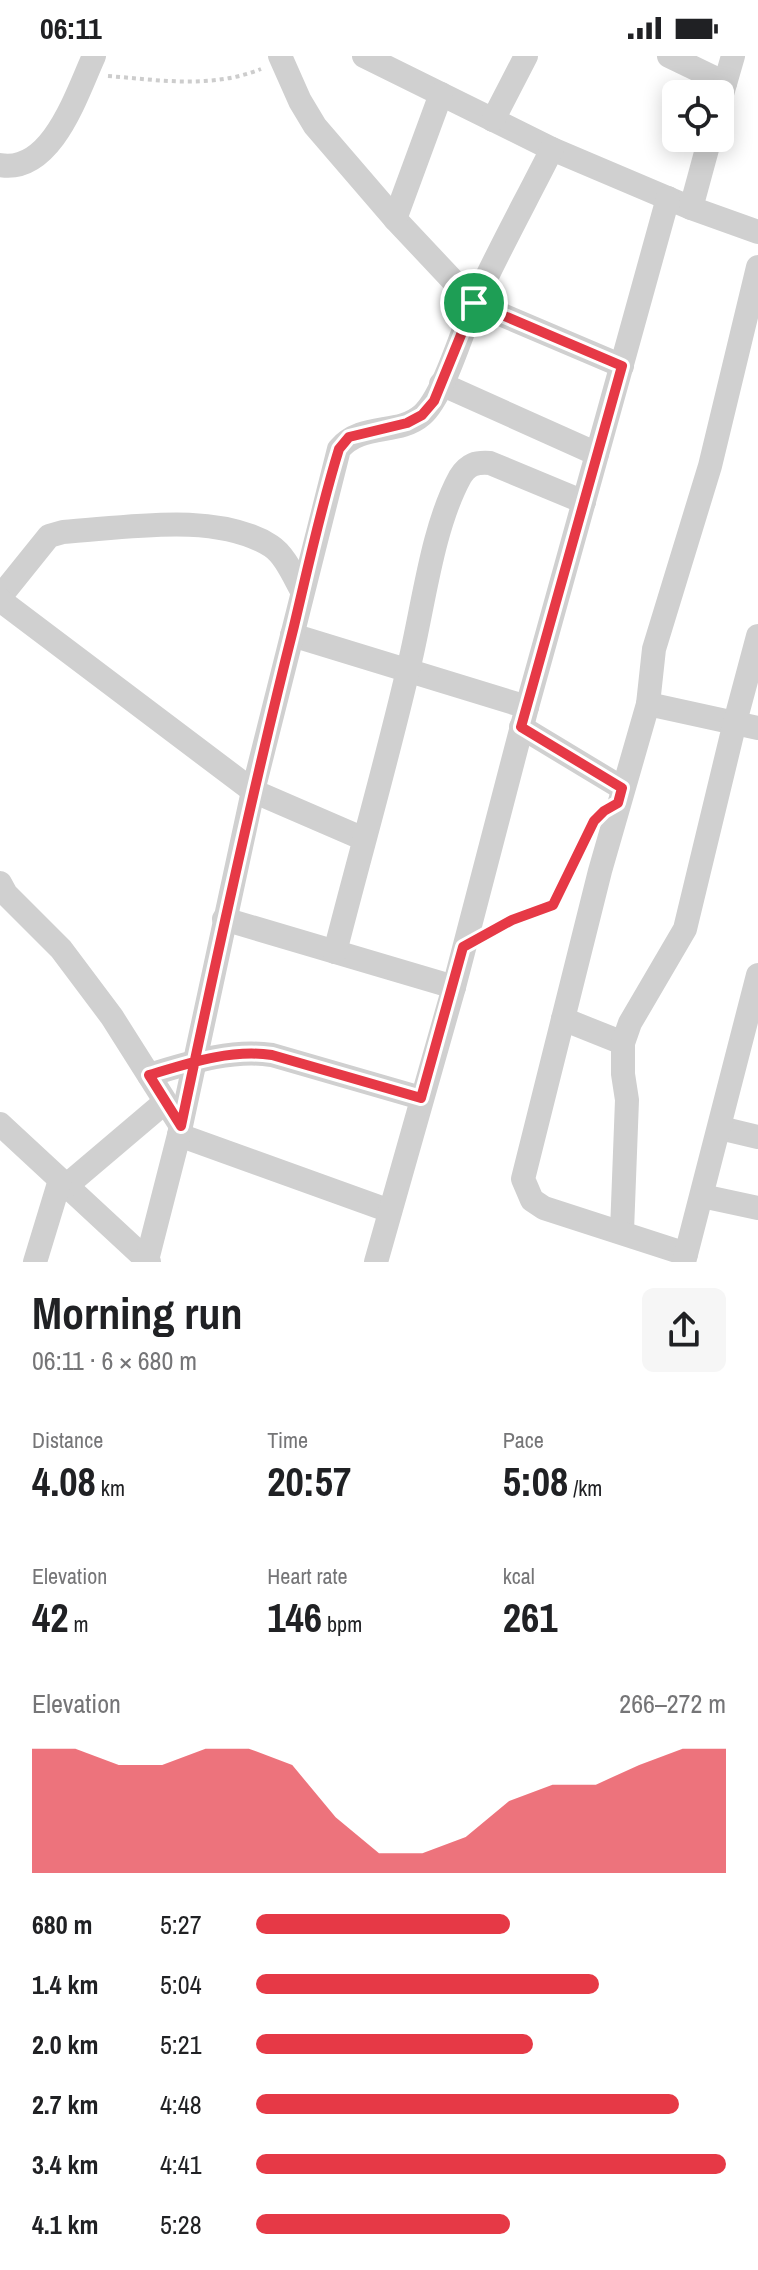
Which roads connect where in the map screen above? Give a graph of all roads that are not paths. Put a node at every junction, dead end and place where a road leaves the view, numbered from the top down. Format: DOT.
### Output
graph roads {
  1 [pos="364,56"];
  2 [pos="526,56"];
  3 [pos="669,56"];
  4 [pos="733,56"];
  5 [pos="281,58"];
  6 [pos="90,65"];
  7 [pos="409,66"];
  8 [pos="704,80"];
  9 [pos="726,80"];
  10 [pos="441,94"];
  11 [pos="493,120"];
  12 [pos="552,149"];
  13 [pos="706,152"];
  14 [pos="0,165"];
  15 [pos="668,198"];
  16 [pos="691,208"];
  17 [pos="395,219"];
  18 [pos="758,232"];
  19 [pos="758,267"];
  20 [pos="474,303"];
  21 [pos="622,366"];
  22 [pos="441,384"];
  23 [pos="597,454"];
  24 [pos="584,502"];
  25 [pos="302,591"];
  26 [pos="0,598"];
  27 [pos="292,635"];
  28 [pos="758,636"];
  29 [pos="408,671"];
  30 [pos="648,704"];
  31 [pos="524,717"];
  32 [pos="746,725"];
  33 [pos="622,788"];
  34 [pos="253,791"];
  35 [pos="364,839"];
  36 [pos="0,883"];
  37 [pos="224,919"];
  38 [pos="335,952"];
  39 [pos="758,975"];
  40 [pos="454,987"];
  41 [pos="563,1019"];
  42 [pos="752,1020"];
  43 [pos="623,1043"];
  44 [pos="194,1061"];
  45 [pos="149,1075"];
  46 [pos="421,1098"];
  47 [pos="165,1102"];
  48 [pos="0,1124"];
  49 [pos="720,1128"];
  50 [pos="180,1131"];
  51 [pos="758,1137"];
  52 [pos="63,1183"];
  53 [pos="702,1196"];
  54 [pos="758,1208"];
  55 [pos="390,1211"];
  56 [pos="622,1231"];
  57 [pos="685,1258"];
  58 [pos="148,1261"];
  59 [pos="35,1262"];
  60 [pos="376,1262"];
  1 -- 7 [label="street"];
  2 -- 11 [label="street"];
  3 -- 8 [label="street"];
  4 -- 9 [label="street"];
  5 -- 17 [label="street"];
  6 -- 14 [label="street"];
  7 -- 10 [label="street"];
  10 -- 11 [label="street"];
  10 -- 17 [label="street"];
  11 -- 12 [label="street"];
  12 -- 15 [label="street"];
  12 -- 20 [label="street"];
  13 -- 16 [label="street"];
  15 -- 16 [label="street"];
  15 -- 21 [label="street"];
  16 -- 18 [label="street"];
  17 -- 20 [label="street"];
  19 -- 30 [label="street"];
  20 -- 21 [label="street"];
  20 -- 22 [label="street"];
  21 -- 23 [label="street"];
  22 -- 23 [label="street"];
  22 -- 25 [label="street"];
  23 -- 24 [label="street"];
  24 -- 29 [label="street"];
  24 -- 31 [label="street"];
  25 -- 26 [label="street"];
  25 -- 27 [label="street"];
  26 -- 34 [label="street"];
  27 -- 29 [label="street"];
  27 -- 34 [label="street"];
  28 -- 32 [label="street"];
  29 -- 31 [label="street"];
  29 -- 35 [label="street"];
  30 -- 32 [label="street"];
  30 -- 33 [label="street"];
  31 -- 33 [label="street"];
  31 -- 40 [label="street"];
  32 -- 43 [label="street"];
  33 -- 41 [label="street"];
  34 -- 35 [label="street"];
  34 -- 37 [label="street"];
  35 -- 38 [label="street"];
  36 -- 45 [label="street"];
  37 -- 38 [label="street"];
  37 -- 44 [label="street"];
  38 -- 40 [label="street"];
  39 -- 42 [label="street"];
  40 -- 46 [label="street"];
  41 -- 43 [label="street"];
  41 -- 56 [label="street"];
  42 -- 49 [label="street"];
  43 -- 56 [label="street"];
  44 -- 45 [label="street"];
  44 -- 46 [label="street"];
  44 -- 50 [label="street"];
  45 -- 47 [label="street"];
  46 -- 55 [label="street"];
  47 -- 50 [label="street"];
  47 -- 52 [label="street"];
  48 -- 52 [label="street"];
  49 -- 51 [label="street"];
  49 -- 53 [label="street"];
  50 -- 55 [label="street"];
  50 -- 58 [label="street"];
  52 -- 58 [label="street"];
  52 -- 59 [label="street"];
  53 -- 54 [label="street"];
  53 -- 57 [label="street"];
  55 -- 60 [label="street"];
  56 -- 57 [label="street"];
}
